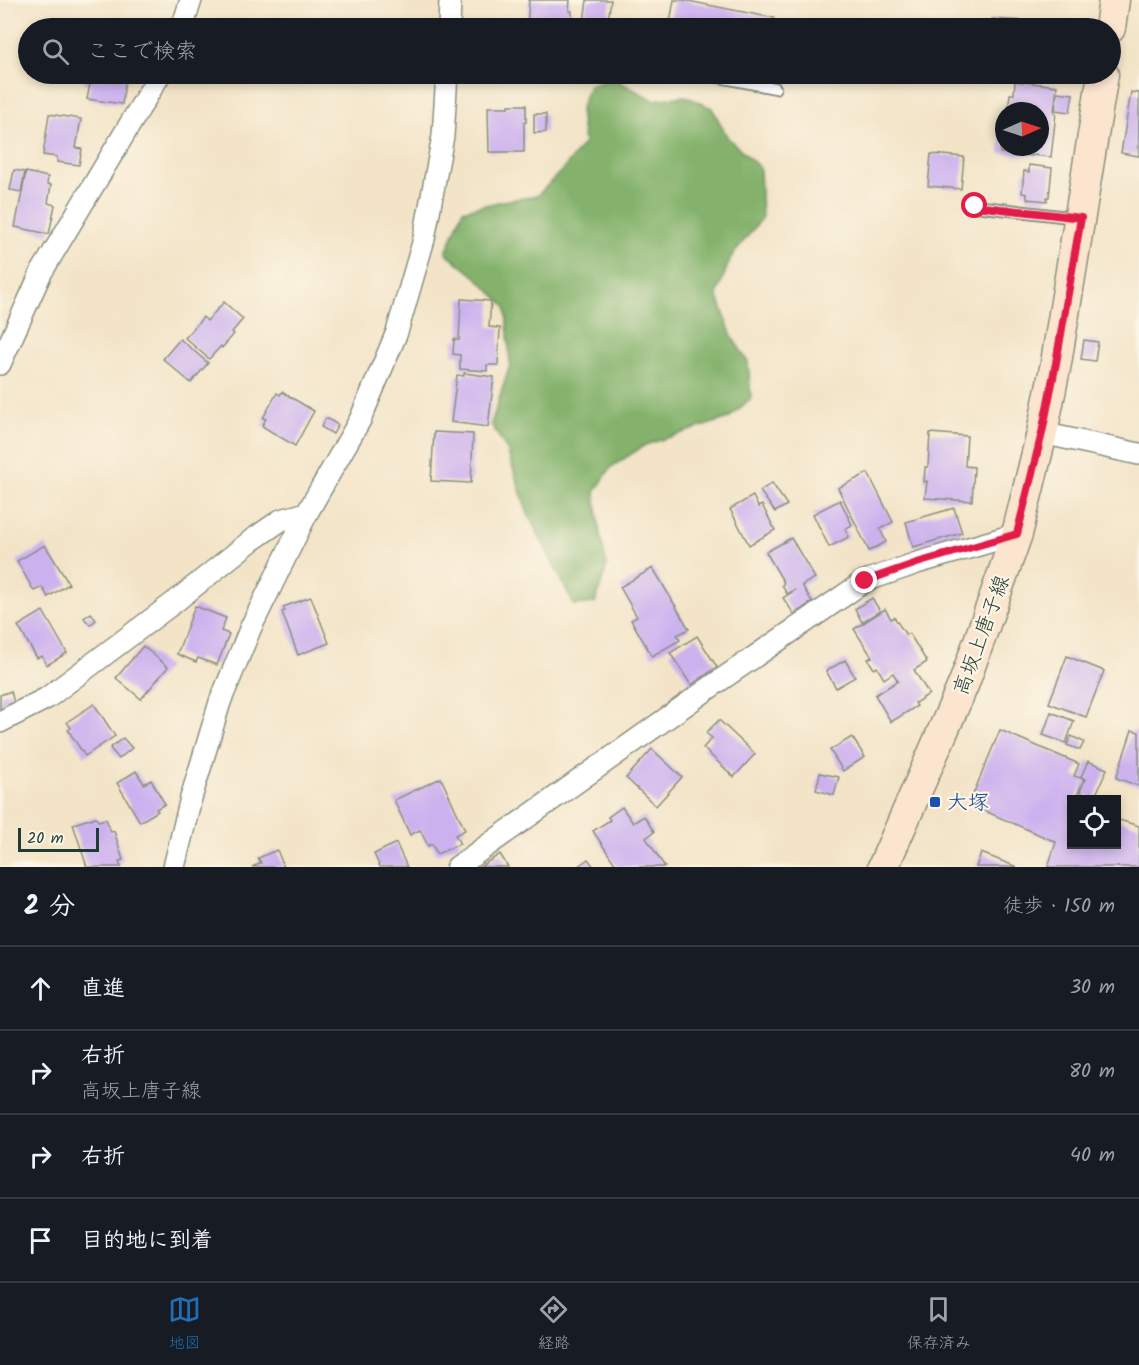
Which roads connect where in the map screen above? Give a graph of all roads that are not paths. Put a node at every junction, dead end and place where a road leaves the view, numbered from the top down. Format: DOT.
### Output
graph roads {
  1 [pos="191,0"];
  2 [pos="450,0"];
  3 [pos="1114,0"];
  4 [pos="185,18"];
  5 [pos="449,18"];
  6 [pos="1111,18"];
  7 [pos="154,84"];
  8 [pos="446,84"];
  9 [pos="755,84"];
  10 [pos="1101,84"];
  11 [pos="776,88"];
  12 [pos="975,206"];
  13 [pos="1081,218"];
  14 [pos="0,364"];
  15 [pos="1042,433"];
  16 [pos="1139,454"];
  17 [pos="307,513"];
  18 [pos="1017,534"];
  19 [pos="0,722"];
  20 [pos="174,867"];
  21 [pos="457,867"];
  22 [pos="883,867"];
  1 -- 4 [label="street"];
  2 -- 5 [label="street"];
  3 -- 6 [label="main road"];
  7 -- 14 [label="street"];
  8 -- 17 [label="street"];
  9 -- 11 [label="lane"];
  10 -- 13 [label="main road, 高坂上唐子線"];
  12 -- 13 [label="lane"];
  13 -- 15 [label="main road, 高坂上唐子線"];
  15 -- 16 [label="street"];
  15 -- 18 [label="main road, 高坂上唐子線"];
  17 -- 19 [label="street"];
  17 -- 20 [label="street"];
  18 -- 21 [label="street"];
  18 -- 22 [label="main road, 高坂上唐子線"];
}
